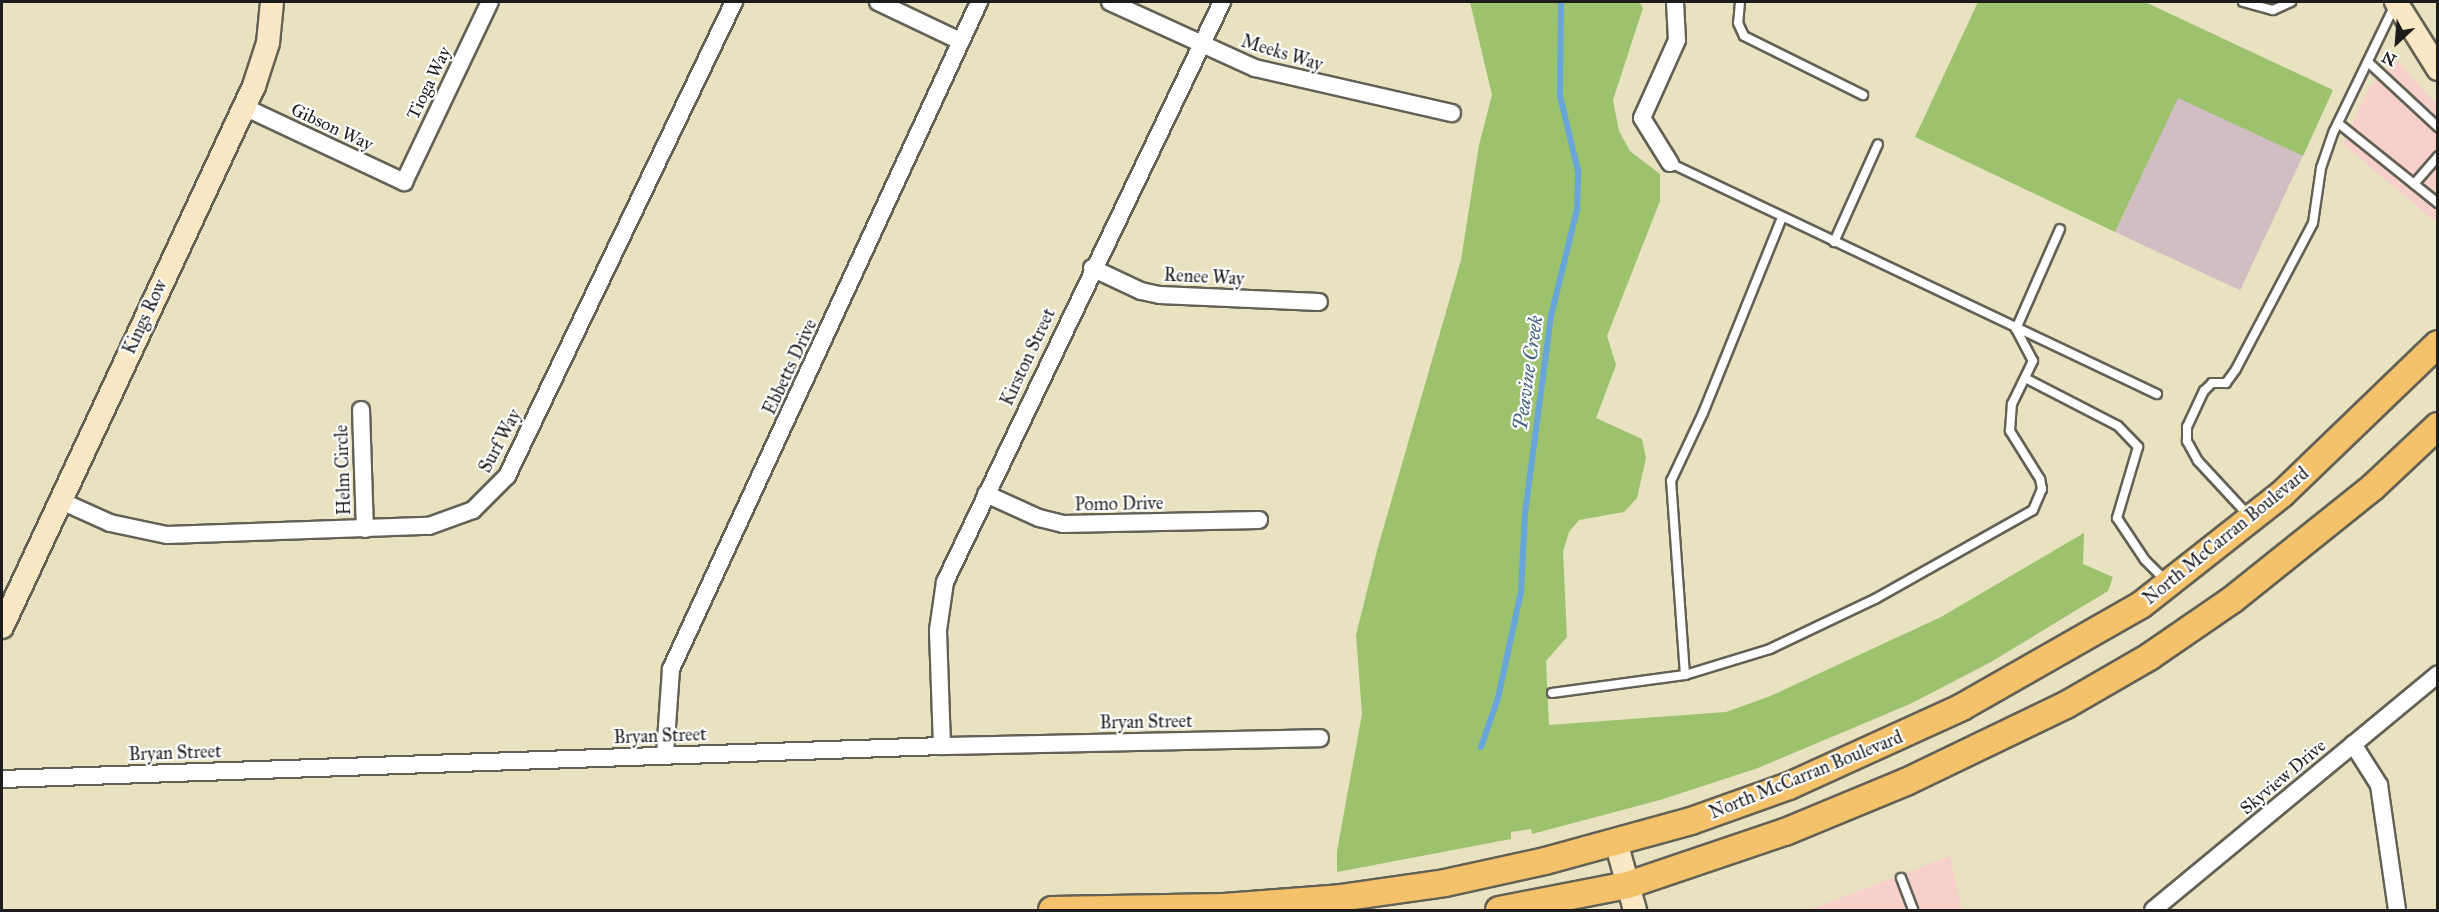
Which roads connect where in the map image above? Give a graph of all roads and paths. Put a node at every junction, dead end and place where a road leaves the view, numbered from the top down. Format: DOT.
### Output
graph roads {
  1 [pos="272,2"];
  2 [pos="490,2"];
  3 [pos="734,2"];
  4 [pos="878,2"];
  5 [pos="979,2"];
  6 [pos="1110,2"];
  7 [pos="1222,2"];
  8 [pos="1675,2"];
  9 [pos="1740,2"];
  10 [pos="2243,2"];
  11 [pos="2291,2"];
  12 [pos="2396,2"];
  13 [pos="960,41"];
  14 [pos="2430,43"];
  15 [pos="1201,45"];
  16 [pos="2368,62"];
  17 [pos="2438,69"];
  18 [pos="1863,95"];
  19 [pos="244,107"];
  20 [pos="1452,112"];
  21 [pos="2338,123"];
  22 [pos="2438,127"];
  23 [pos="1878,144"];
  24 [pos="2438,156"];
  25 [pos="1670,164"];
  26 [pos="404,182"];
  27 [pos="2414,184"];
  28 [pos="2438,203"];
  29 [pos="1782,217"];
  30 [pos="2061,229"];
  31 [pos="1834,242"];
  32 [pos="1092,268"];
  33 [pos="1319,302"];
  34 [pos="2016,328"];
  35 [pos="2438,344"];
  36 [pos="2027,380"];
  37 [pos="2157,394"];
  38 [pos="361,410"];
  39 [pos="2438,426"];
  40 [pos="986,494"];
  41 [pos="59,500"];
  42 [pos="2251,518"];
  43 [pos="1259,520"];
  44 [pos="365,529"];
  45 [pos="2168,583"];
  46 [pos="2,627"];
  47 [pos="2438,674"];
  48 [pos="1685,675"];
  49 [pos="1552,693"];
  50 [pos="1320,738"];
  51 [pos="2353,744"];
  52 [pos="942,746"];
  53 [pos="665,755"];
  54 [pos="2,779"];
  55 [pos="1616,842"];
  56 [pos="1901,878"];
  57 [pos="1628,885"];
  58 [pos="1052,910"];
  59 [pos="1499,910"];
  60 [pos="1635,910"];
  61 [pos="1913,910"];
  62 [pos="2155,910"];
  63 [pos="2397,910"];
  1 -- 19 [label="main road, Kings Row"];
  2 -- 26 [label="street, Tioga Way"];
  3 -- 44 [label="street, Surf Way"];
  4 -- 13 [label="street"];
  5 -- 13 [label="street, Ebbetts Drive"];
  6 -- 15 [label="street, Meeks Way"];
  7 -- 15 [label="street, Kirston Street"];
  8 -- 25 [label="street"];
  9 -- 18 [label="lane"];
  10 -- 11 [label="lane"];
  12 -- 14 [label="main road"];
  12 -- 16 [label="lane"];
  13 -- 53 [label="street, Ebbetts Drive"];
  14 -- 17 [label="main road"];
  15 -- 20 [label="street, Meeks Way"];
  15 -- 32 [label="street, Kirston Street"];
  16 -- 21 [label="lane"];
  16 -- 22 [label="lane"];
  19 -- 26 [label="street, Gibson Way"];
  19 -- 41 [label="main road, Kings Row"];
  21 -- 27 [label="lane"];
  21 -- 42 [label="lane"];
  23 -- 31 [label="lane"];
  24 -- 27 [label="lane"];
  25 -- 29 [label="lane"];
  27 -- 28 [label="lane"];
  29 -- 31 [label="lane"];
  29 -- 48 [label="lane"];
  30 -- 34 [label="lane"];
  31 -- 34 [label="lane"];
  32 -- 33 [label="street, Renee Way"];
  32 -- 40 [label="street, Kirston Street"];
  34 -- 36 [label="lane"];
  34 -- 37 [label="lane"];
  35 -- 42 [label="main road, North McCarran Boulevard"];
  36 -- 45 [label="lane"];
  36 -- 48 [label="lane"];
  38 -- 44 [label="street, Helm Circle"];
  39 -- 57 [label="main road"];
  40 -- 43 [label="street, Pomo Drive"];
  40 -- 52 [label="street, Kirston Street"];
  41 -- 44 [label="street, Surf Way"];
  41 -- 46 [label="main road, Kings Row"];
  42 -- 45 [label="main road, North McCarran Boulevard"];
  45 -- 55 [label="main road, North McCarran Boulevard"];
  47 -- 51 [label="street, Skyview Drive"];
  48 -- 49 [label="lane"];
  50 -- 52 [label="street, Bryan Street"];
  51 -- 62 [label="street, Skyview Drive"];
  51 -- 63 [label="street"];
  52 -- 53 [label="street, Bryan Street"];
  53 -- 54 [label="street, Bryan Street"];
  55 -- 57 [label="main road"];
  55 -- 58 [label="main road, North McCarran Boulevard"];
  56 -- 61 [label="lane"];
  57 -- 59 [label="main road"];
  57 -- 60 [label="main road"];
}
